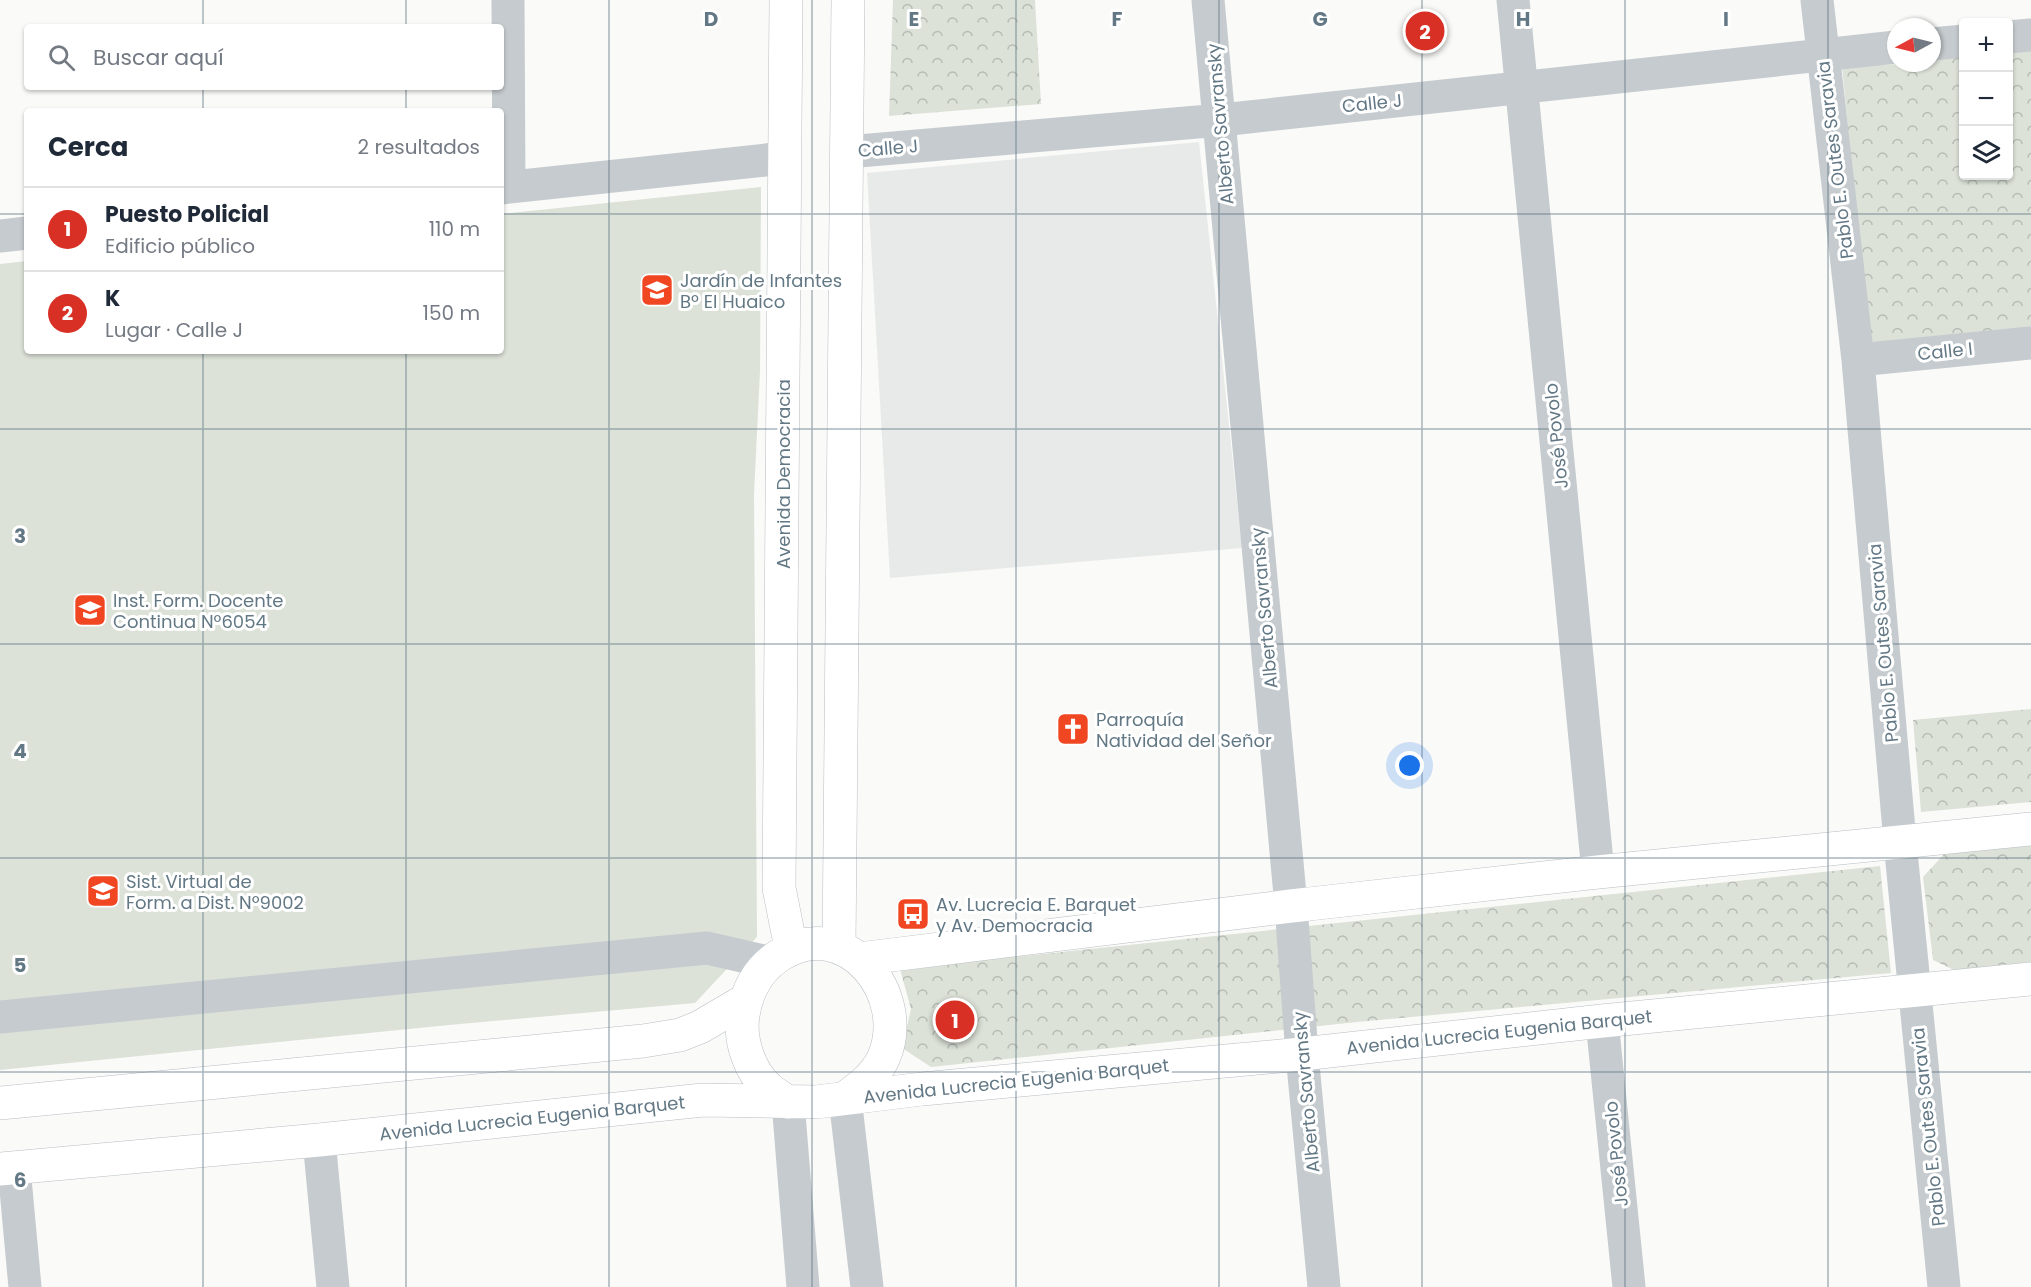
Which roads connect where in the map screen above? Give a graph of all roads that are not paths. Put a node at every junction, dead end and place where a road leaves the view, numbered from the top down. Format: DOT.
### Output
graph roads {
  1 [pos="508,0"];
  2 [pos="786,0"];
  3 [pos="848,0"];
  4 [pos="1209,0"];
  5 [pos="1513,0"];
  6 [pos="1817,0"];
  7 [pos="2031,35"];
  8 [pos="2013,37"];
  9 [pos="1959,41"];
  10 [pos="1941,43"];
  11 [pos="1887,48"];
  12 [pos="1823,54"];
  13 [pos="1522,87"];
  14 [pos="1221,120"];
  15 [pos="847,152"];
  16 [pos="785,158"];
  17 [pos="505,187"];
  18 [pos="24,233"];
  19 [pos="0,236"];
  20 [pos="2031,343"];
  21 [pos="1858,360"];
  22 [pos="2031,829"];
  23 [pos="1900,842"];
  24 [pos="1598,872"];
  25 [pos="1291,906"];
  26 [pos="849,953"];
  27 [pos="779,955"];
  28 [pos="2031,979"];
  29 [pos="1914,992"];
  30 [pos="746,1000"];
  31 [pos="0,1017"];
  32 [pos="1602,1021"];
  33 [pos="1302,1054"];
  34 [pos="845,1098"];
  35 [pos="788,1102"];
  36 [pos="0,1103"];
  37 [pos="319,1140"];
  38 [pos="7,1168"];
  39 [pos="25,1287"];
  40 [pos="333,1287"];
  41 [pos="803,1287"];
  42 [pos="867,1287"];
  43 [pos="1324,1287"];
  44 [pos="1629,1287"];
  45 [pos="1944,1287"];
  1 -- 17 [label="street"];
  2 -- 16 [label="main road, Avenida Democracia"];
  3 -- 15 [label="main road"];
  4 -- 14 [label="street, Alberto Savransky"];
  5 -- 13 [label="street, José Povolo"];
  6 -- 12 [label="street, Pablo E. Outes Saravia"];
  7 -- 8 [label="street"];
  9 -- 10 [label="street"];
  11 -- 12 [label="street, Calle J"];
  12 -- 13 [label="street, Calle J"];
  12 -- 21 [label="street, Pablo E. Outes Saravia"];
  13 -- 14 [label="street, Calle J"];
  13 -- 24 [label="street, José Povolo"];
  14 -- 15 [label="street, Calle J"];
  14 -- 25 [label="street, Alberto Savransky"];
  15 -- 26 [label="main road"];
  16 -- 17 [label="street"];
  16 -- 27 [label="main road, Avenida Democracia"];
  18 -- 19 [label="street"];
  20 -- 21 [label="street, Calle I"];
  21 -- 23 [label="street, Pablo E. Outes Saravia"];
  22 -- 23 [label="main road"];
  23 -- 24 [label="main road"];
  23 -- 29 [label="street, Pablo E. Outes Saravia"];
  24 -- 25 [label="main road"];
  25 -- 26 [label="main road"];
  25 -- 33 [label="street, Alberto Savransky"];
  26 -- 27 [label="main road"];
  26 -- 34 [label="main road"];
  27 -- 30 [label="main road"];
  27 -- 31 [label="street"];
  28 -- 29 [label="main road, Avenida Lucrecia Eugenia Barquet"];
  29 -- 32 [label="main road, Avenida Lucrecia Eugenia Barquet"];
  29 -- 45 [label="street, Pablo E. Outes Saravia"];
  30 -- 35 [label="main road"];
  30 -- 36 [label="main road"];
  32 -- 33 [label="main road, Avenida Lucrecia Eugenia Barquet"];
  32 -- 44 [label="street, José Povolo"];
  33 -- 34 [label="main road, Avenida Lucrecia Eugenia Barquet"];
  33 -- 43 [label="street, Alberto Savransky"];
  34 -- 35 [label="main road, Avenida Lucrecia Eugenia Barquet"];
  34 -- 42 [label="street"];
  35 -- 37 [label="main road, Avenida Lucrecia Eugenia Barquet"];
  35 -- 41 [label="street"];
  37 -- 38 [label="main road, Avenida Lucrecia Eugenia Barquet"];
  37 -- 40 [label="street"];
  38 -- 39 [label="street"];
}
